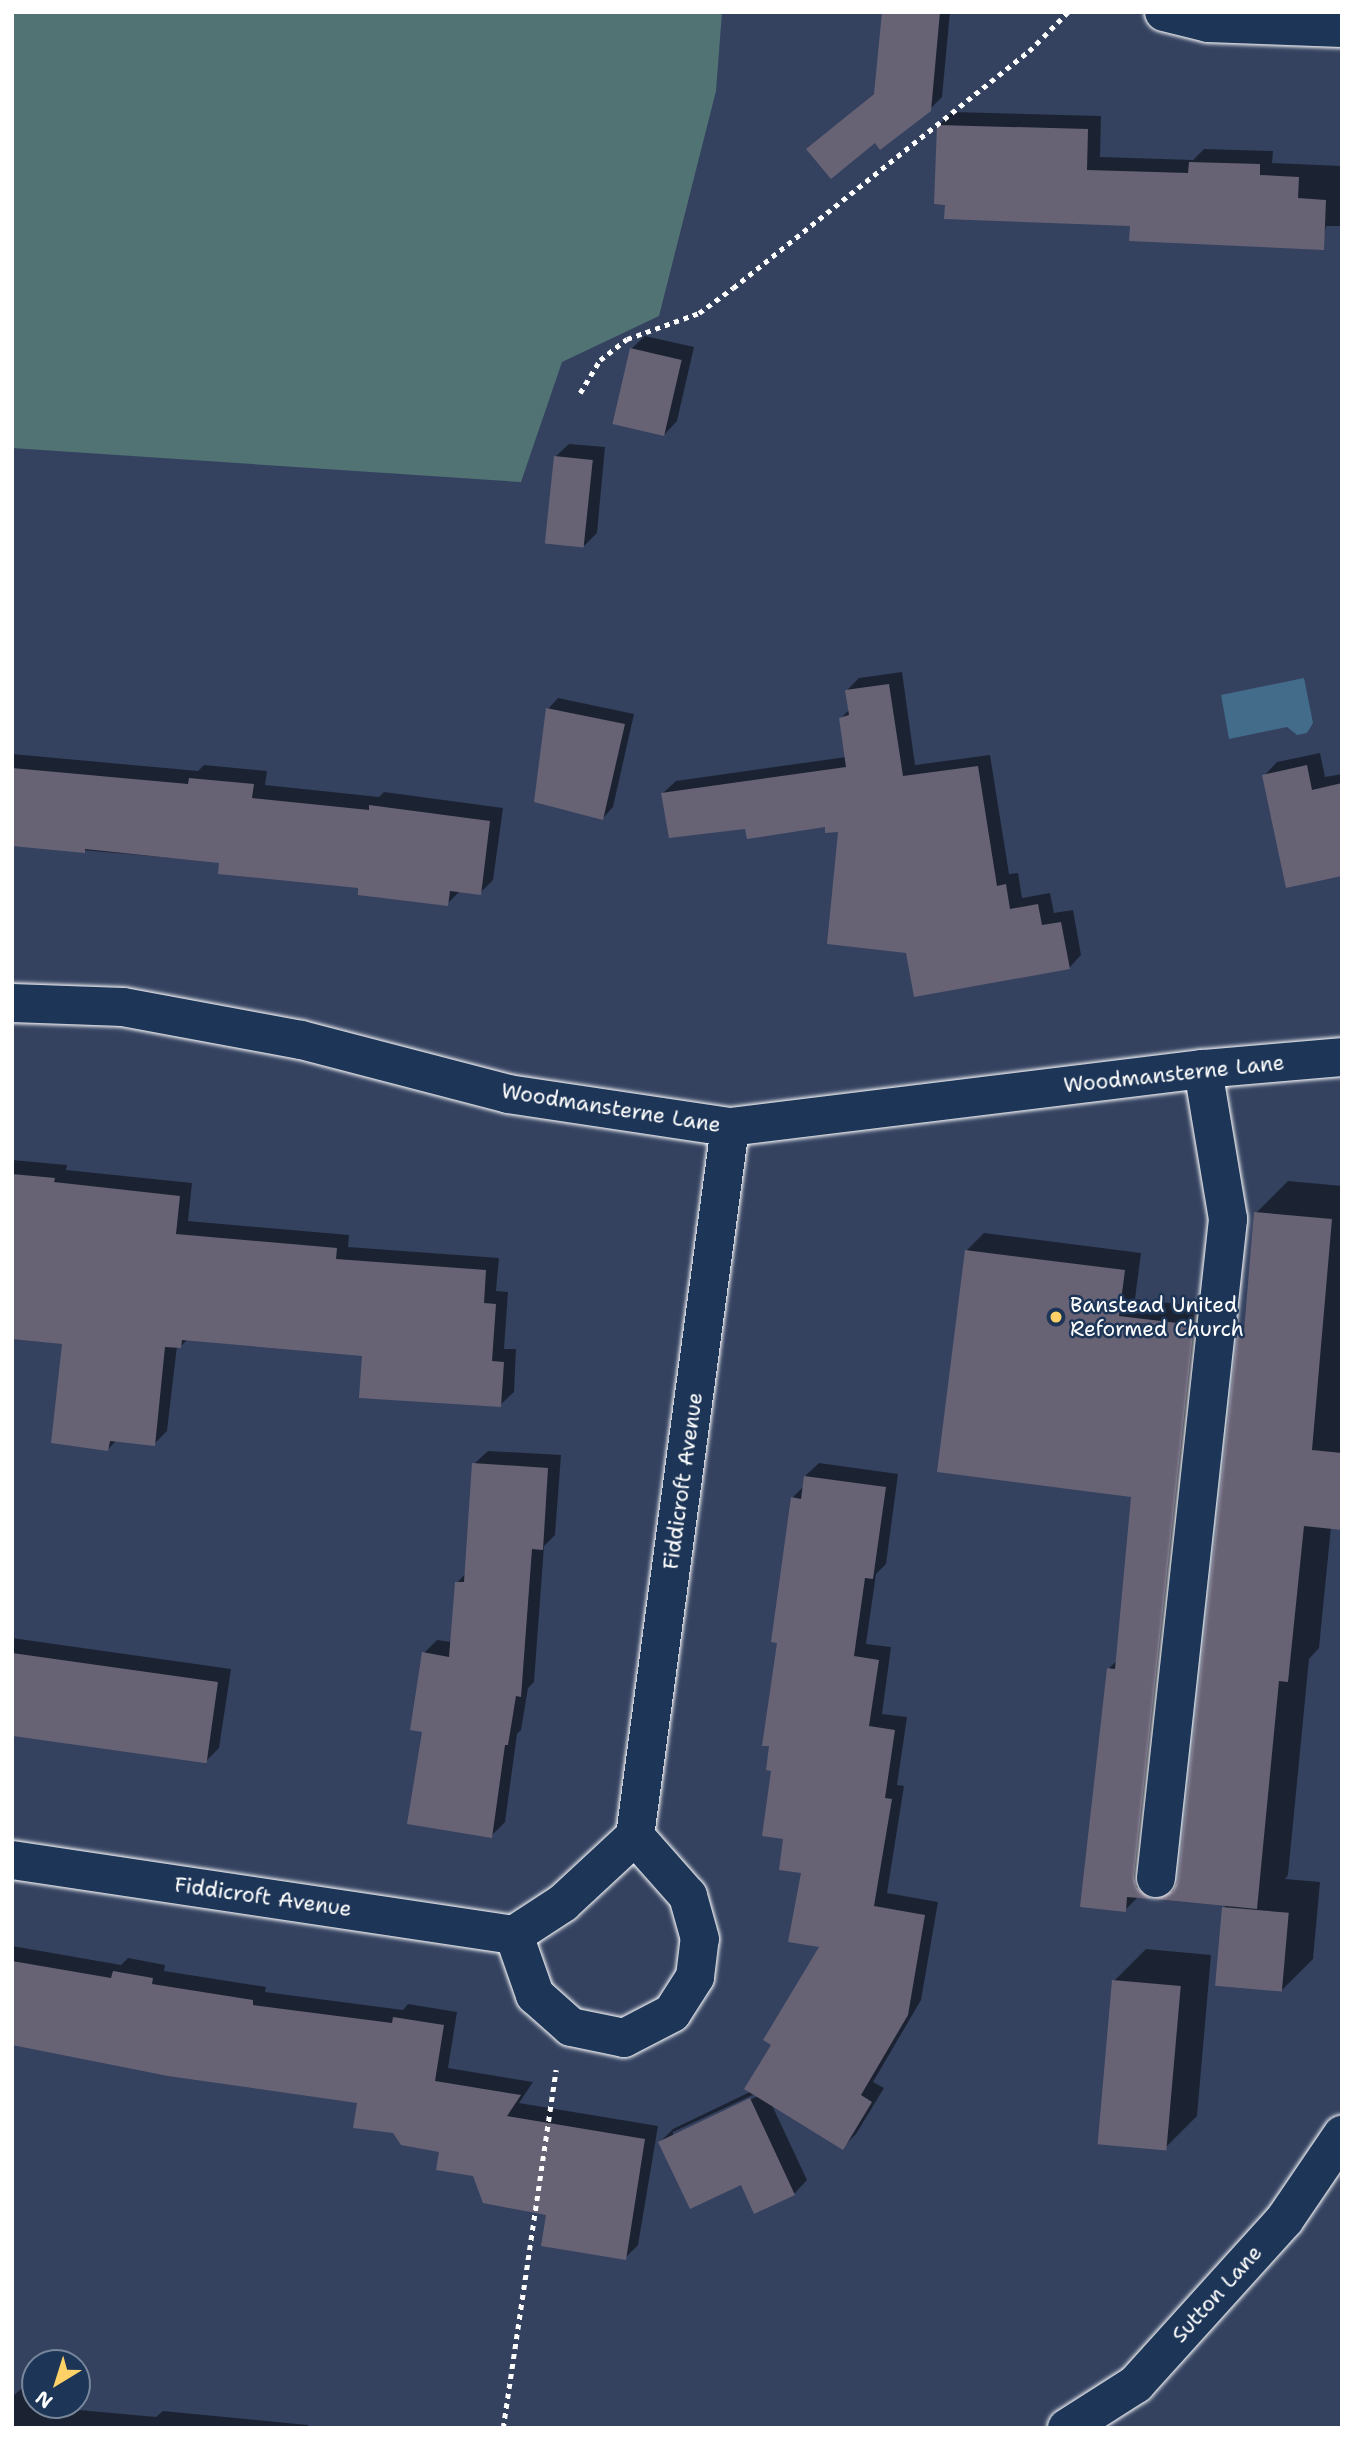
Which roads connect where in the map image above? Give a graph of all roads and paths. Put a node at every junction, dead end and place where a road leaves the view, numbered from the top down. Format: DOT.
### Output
graph roads {
  1 [pos="1068,12"];
  2 [pos="1164,12"];
  3 [pos="1342,28"];
  4 [pos="580,393"];
  5 [pos="12,1003"];
  6 [pos="1342,1057"];
  7 [pos="1202,1069"];
  8 [pos="730,1126"];
  9 [pos="635,1836"];
  10 [pos="12,1860"];
  11 [pos="1156,1878"];
  12 [pos="513,1935"];
  13 [pos="571,2027"];
  14 [pos="1342,2135"];
  15 [pos="503,2428"];
  16 [pos="1067,2428"];
  1 -- 4 [label="path"];
  2 -- 3 [label="street"];
  5 -- 8 [label="street, Woodmansterne Lane"];
  6 -- 7 [label="street, Woodmansterne Lane"];
  7 -- 8 [label="street, Woodmansterne Lane"];
  7 -- 11 [label="street"];
  8 -- 9 [label="street, Fiddicroft Avenue"];
  9 -- 12 [label="street"];
  9 -- 13 [label="street"];
  10 -- 12 [label="street, Fiddicroft Avenue"];
  12 -- 13 [label="street"];
  13 -- 15 [label="path"];
  14 -- 16 [label="street, Sutton Lane"];
}
